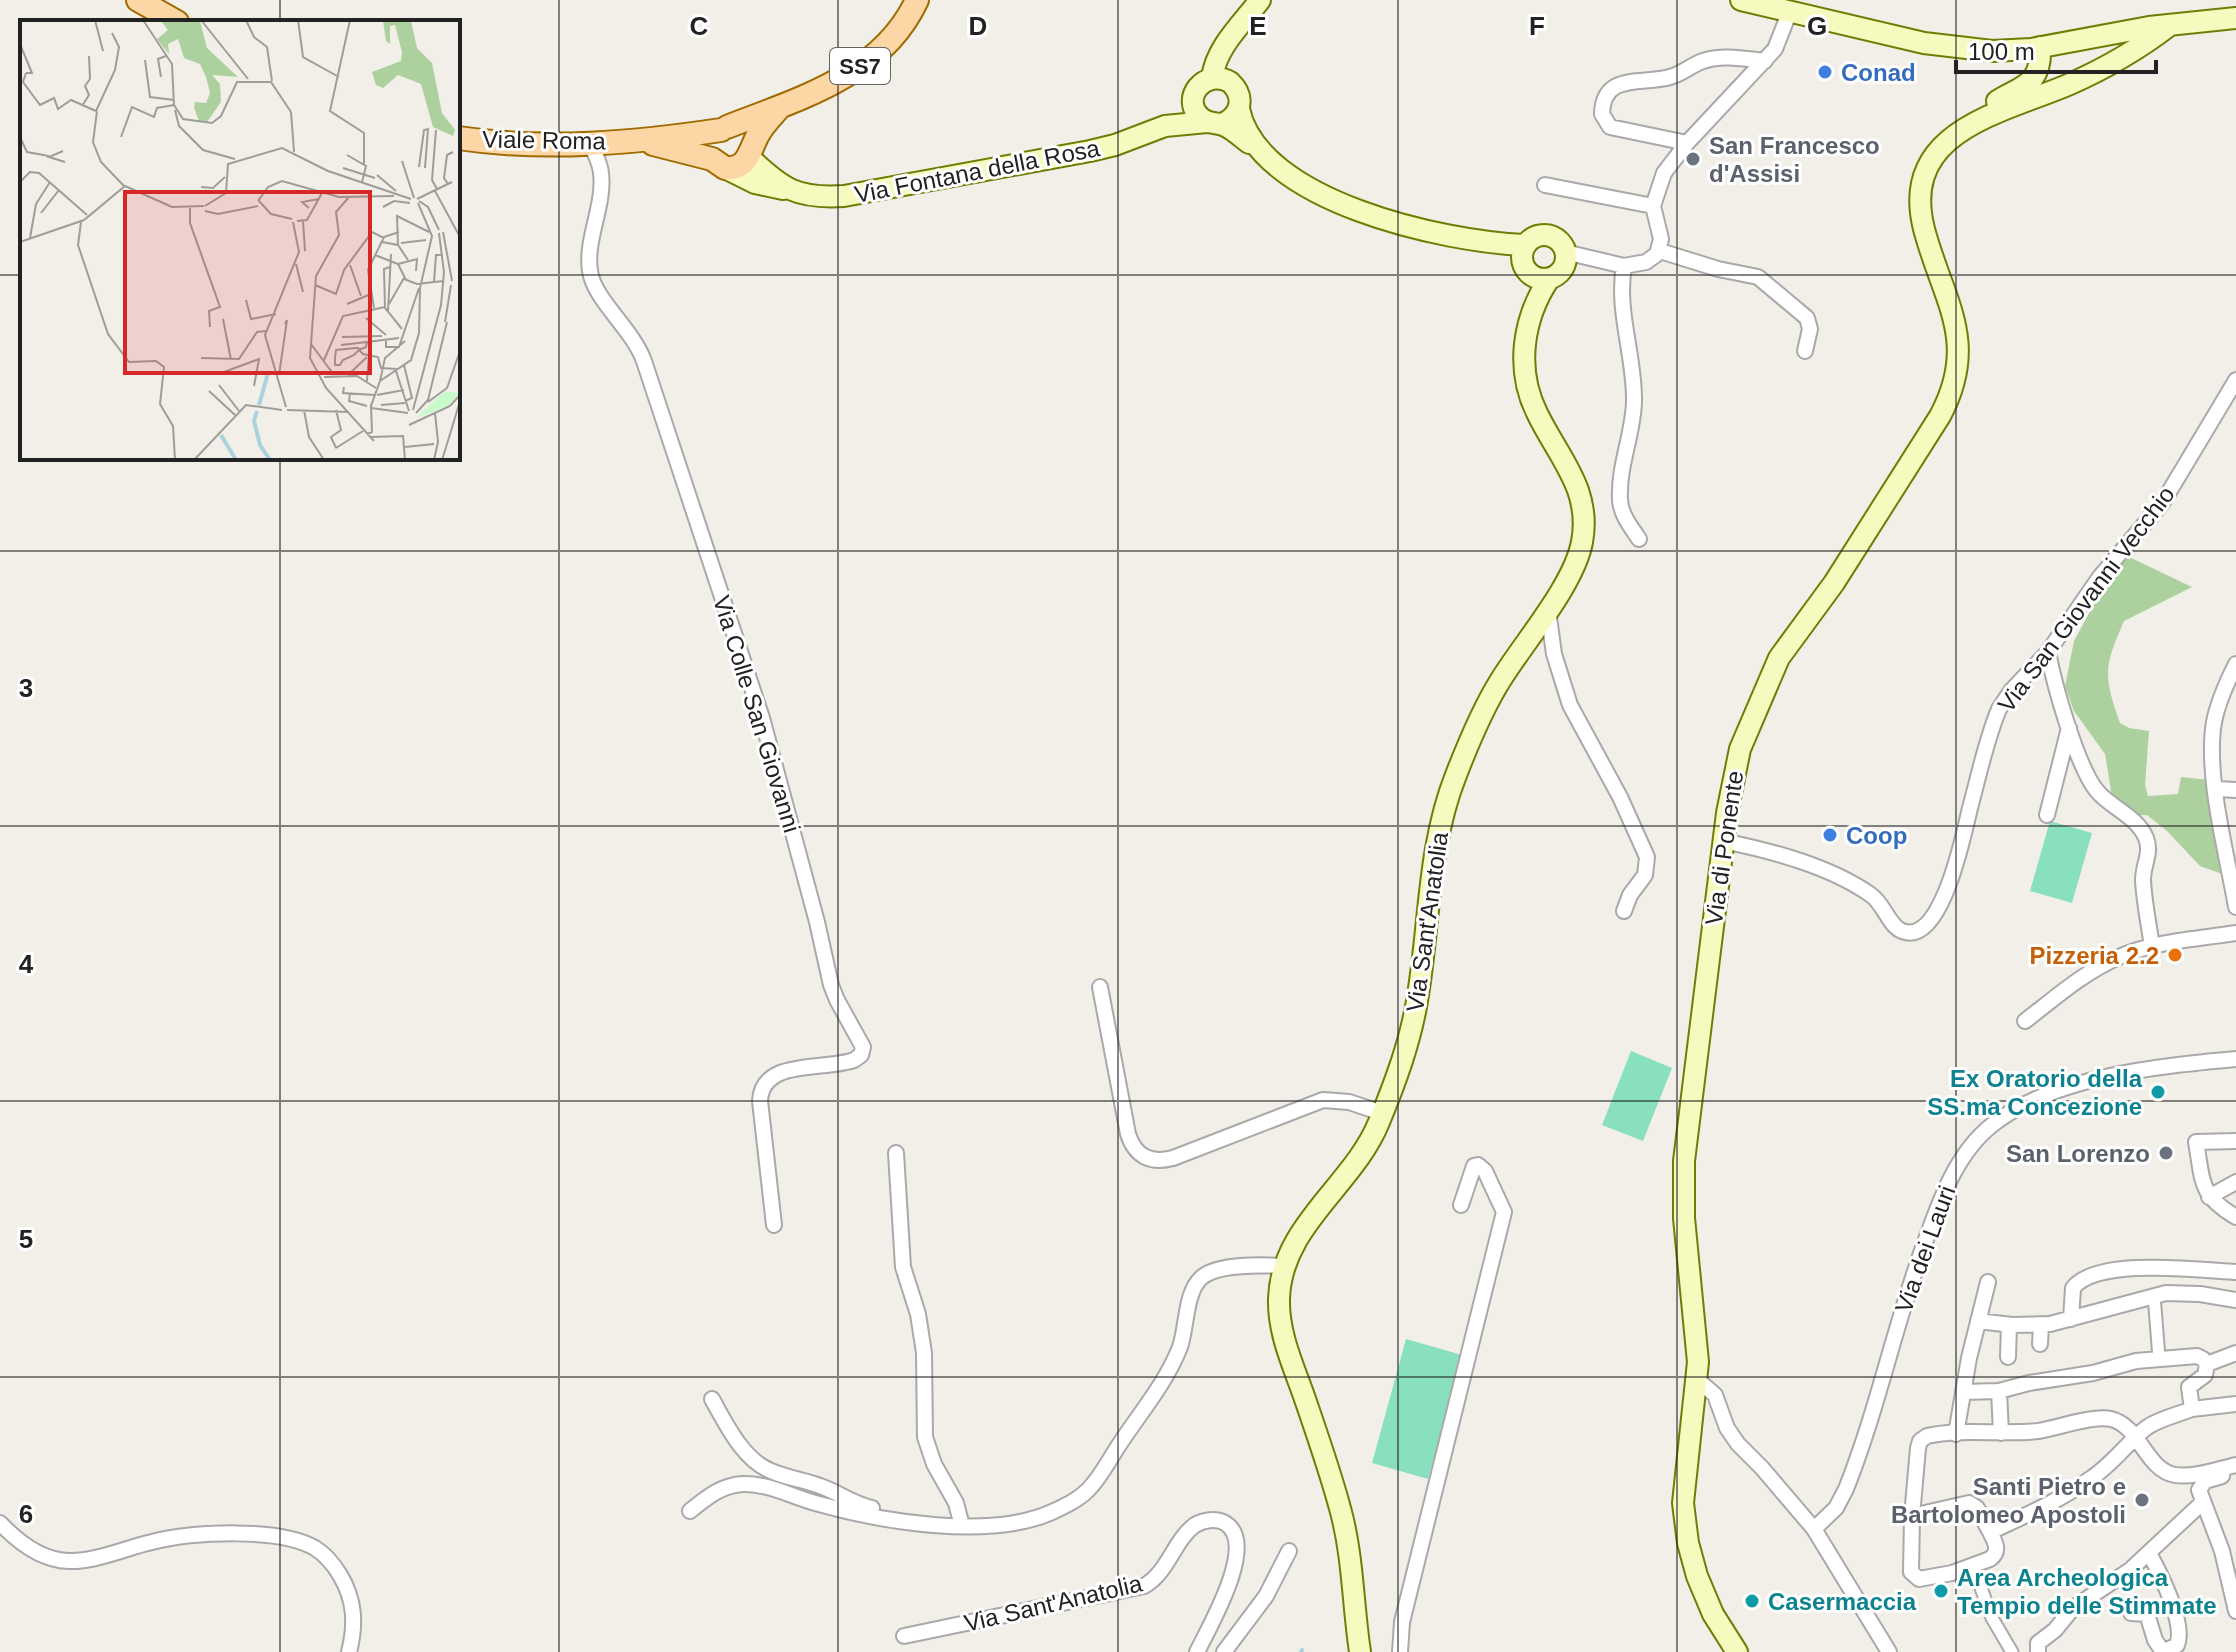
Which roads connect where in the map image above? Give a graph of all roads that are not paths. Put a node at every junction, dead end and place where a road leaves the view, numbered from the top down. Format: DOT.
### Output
graph roads {
  1 [pos="138,0"];
  2 [pos="917,0"];
  3 [pos="1260,0"];
  4 [pos="1741,0"];
  5 [pos="1790,11"];
  6 [pos="2236,18"];
  7 [pos="173,20"];
  8 [pos="2170,25"];
  9 [pos="2091,37"];
  10 [pos="2040,47"];
  11 [pos="1765,61"];
  12 [pos="1213,83"];
  13 [pos="2071,84"];
  14 [pos="781,106"];
  15 [pos="1239,109"];
  16 [pos="1978,120"];
  17 [pos="1214,123"];
  18 [pos="1165,126"];
  19 [pos="724,128"];
  20 [pos="460,138"];
  21 [pos="630,141"];
  22 [pos="1687,143"];
  23 [pos="591,144"];
  24 [pos="1256,147"];
  25 [pos="750,154"];
  26 [pos="719,163"];
  27 [pos="1545,185"];
  28 [pos="787,190"];
  29 [pos="1653,206"];
  30 [pos="1660,251"];
  31 [pos="1542,263"];
  32 [pos="1624,266"];
  33 [pos="1805,351"];
  34 [pos="2236,380"];
  35 [pos="1639,539"];
  36 [pos="1548,609"];
  37 [pos="2044,658"];
  38 [pos="2236,664"];
  39 [pos="2069,727"];
  40 [pos="2217,789"];
  41 [pos="2236,790"];
  42 [pos="2047,815"];
  43 [pos="2230,838"];
  44 [pos="1723,841"];
  45 [pos="2235,901"];
  46 [pos="1624,911"];
  47 [pos="2236,933"];
  48 [pos="2152,947"];
  49 [pos="1100,987"];
  50 [pos="2025,1021"];
  51 [pos="2236,1059"];
  52 [pos="1382,1113"];
  53 [pos="2236,1141"];
  54 [pos="896,1153"];
  55 [pos="2236,1182"];
  56 [pos="2209,1197"];
  57 [pos="1461,1205"];
  58 [pos="2236,1217"];
  59 [pos="774,1225"];
  60 [pos="1284,1266"];
  61 [pos="2236,1272"];
  62 [pos="1988,1282"];
  63 [pos="2154,1295"];
  64 [pos="2236,1300"];
  65 [pos="2071,1319"];
  66 [pos="1978,1321"];
  67 [pos="2009,1325"];
  68 [pos="2041,1325"];
  69 [pos="2040,1344"];
  70 [pos="2236,1353"];
  71 [pos="2008,1357"];
  72 [pos="2159,1358"];
  73 [pos="2207,1364"];
  74 [pos="1698,1380"];
  75 [pos="1999,1391"];
  76 [pos="1963,1392"];
  77 [pos="712,1399"];
  78 [pos="2236,1404"];
  79 [pos="2192,1409"];
  80 [pos="2001,1433"];
  81 [pos="1956,1434"];
  82 [pos="2136,1439"];
  83 [pos="2236,1468"];
  84 [pos="2203,1502"];
  85 [pos="690,1511"];
  86 [pos="1912,1516"];
  87 [pos="0,1523"];
  88 [pos="938,1524"];
  89 [pos="962,1526"];
  90 [pos="1814,1529"];
  91 [pos="1990,1532"];
  92 [pos="1289,1551"];
  93 [pos="2149,1553"];
  94 [pos="1973,1566"];
  95 [pos="2233,1588"];
  96 [pos="2236,1611"];
  97 [pos="2131,1613"];
  98 [pos="904,1636"];
  99 [pos="349,1652"];
  100 [pos="1197,1652"];
  101 [pos="1224,1652"];
  102 [pos="1360,1652"];
  103 [pos="1400,1652"];
  104 [pos="1737,1652"];
  105 [pos="1889,1652"];
  106 [pos="2012,1652"];
  107 [pos="2038,1652"];
  108 [pos="2163,1652"];
  1 -- 7 [label="main road"];
  2 -- 14 [label="main road, Viale Roma / SS7"];
  3 -- 12 [label="main road"];
  4 -- 5 [label="main road"];
  5 -- 10 [label="main road"];
  5 -- 11 [label="street"];
  6 -- 8 [label="main road"];
  8 -- 9 [label="main road"];
  8 -- 13 [label="main road, Via di Ponente"];
  9 -- 10 [label="main road"];
  9 -- 13 [label="main road"];
  10 -- 16 [label="main road, Via di Ponente"];
  11 -- 22 [label="street"];
  11 -- 22 [label="street"];
  12 -- 15 [label="main road"];
  12 -- 17 [label="main road"];
  12 -- 18 [label="main road, Via Fontana della Rosa"];
  13 -- 16 [label="main road, Via di Ponente"];
  14 -- 19 [label="main road, Viale Roma"];
  14 -- 25 [label="main road"];
  15 -- 17 [label="main road"];
  15 -- 24 [label="main road"];
  16 -- 44 [label="main road, Via di Ponente"];
  17 -- 18 [label="main road, Via Fontana della Rosa"];
  17 -- 24 [label="main road"];
  18 -- 28 [label="main road, Via Fontana della Rosa"];
  19 -- 21 [label="main road, Viale Roma"];
  19 -- 25 [label="main road"];
  19 -- 26 [label="main road"];
  20 -- 23 [label="main road, Viale Roma"];
  21 -- 23 [label="main road, Viale Roma"];
  21 -- 26 [label="main road, Viale Roma"];
  22 -- 29 [label="street"];
  23 -- 59 [label="street, Via Colle San Giovanni"];
  24 -- 31 [label="main road"];
  25 -- 26 [label="main road"];
  25 -- 28 [label="main road"];
  26 -- 28 [label="main road, Via Fontana della Rosa"];
  27 -- 29 [label="street"];
  29 -- 30 [label="street"];
  30 -- 32 [label="street"];
  30 -- 33 [label="street"];
  31 -- 32 [label="street"];
  31 -- 36 [label="main road, Via Sant'Anatolia"];
  32 -- 35 [label="street"];
  34 -- 37 [label="street, Via San Giovanni Vecchio"];
  36 -- 46 [label="street"];
  36 -- 52 [label="main road, Via Sant'Anatolia"];
  37 -- 39 [label="street"];
  37 -- 44 [label="street, Via San Giovanni Vecchio"];
  38 -- 40 [label="street"];
  39 -- 42 [label="street"];
  39 -- 48 [label="street"];
  40 -- 41 [label="street"];
  40 -- 43 [label="street"];
  43 -- 45 [label="street"];
  44 -- 74 [label="main road, Via di Ponente"];
  47 -- 48 [label="street"];
  48 -- 50 [label="street"];
  49 -- 52 [label="street"];
  51 -- 90 [label="street, Via dei Lauri"];
  52 -- 60 [label="main road, Via Sant'Anatolia"];
  53 -- 56 [label="street"];
  54 -- 89 [label="street"];
  55 -- 56 [label="street"];
  56 -- 58 [label="street"];
  57 -- 103 [label="street"];
  60 -- 89 [label="street"];
  60 -- 102 [label="main road, Via Sant'Anatolia"];
  61 -- 65 [label="street"];
  62 -- 66 [label="street"];
  63 -- 64 [label="street"];
  63 -- 65 [label="street"];
  63 -- 72 [label="street"];
  65 -- 68 [label="street"];
  66 -- 67 [label="street"];
  66 -- 76 [label="street"];
  67 -- 68 [label="street"];
  67 -- 71 [label="street"];
  68 -- 69 [label="street"];
  70 -- 73 [label="street"];
  72 -- 73 [label="street"];
  72 -- 75 [label="street"];
  73 -- 79 [label="street"];
  74 -- 90 [label="street"];
  74 -- 104 [label="main road, Via di Ponente"];
  75 -- 76 [label="street"];
  75 -- 80 [label="street"];
  76 -- 81 [label="street"];
  77 -- 88 [label="street"];
  78 -- 79 [label="street"];
  79 -- 82 [label="street"];
  80 -- 81 [label="street"];
  80 -- 82 [label="street"];
  81 -- 86 [label="street"];
  82 -- 83 [label="street"];
  82 -- 91 [label="street"];
  83 -- 84 [label="street"];
  84 -- 93 [label="street"];
  84 -- 95 [label="street"];
  85 -- 88 [label="street"];
  86 -- 91 [label="street"];
  86 -- 94 [label="street"];
  87 -- 99 [label="street"];
  88 -- 89 [label="street"];
  90 -- 105 [label="street"];
  91 -- 94 [label="street"];
  92 -- 101 [label="street"];
  93 -- 107 [label="street"];
  93 -- 108 [label="street"];
  94 -- 106 [label="street"];
  95 -- 96 [label="street"];
  97 -- 108 [label="street"];
  98 -- 100 [label="street, Via Sant'Anatolia"];
}
